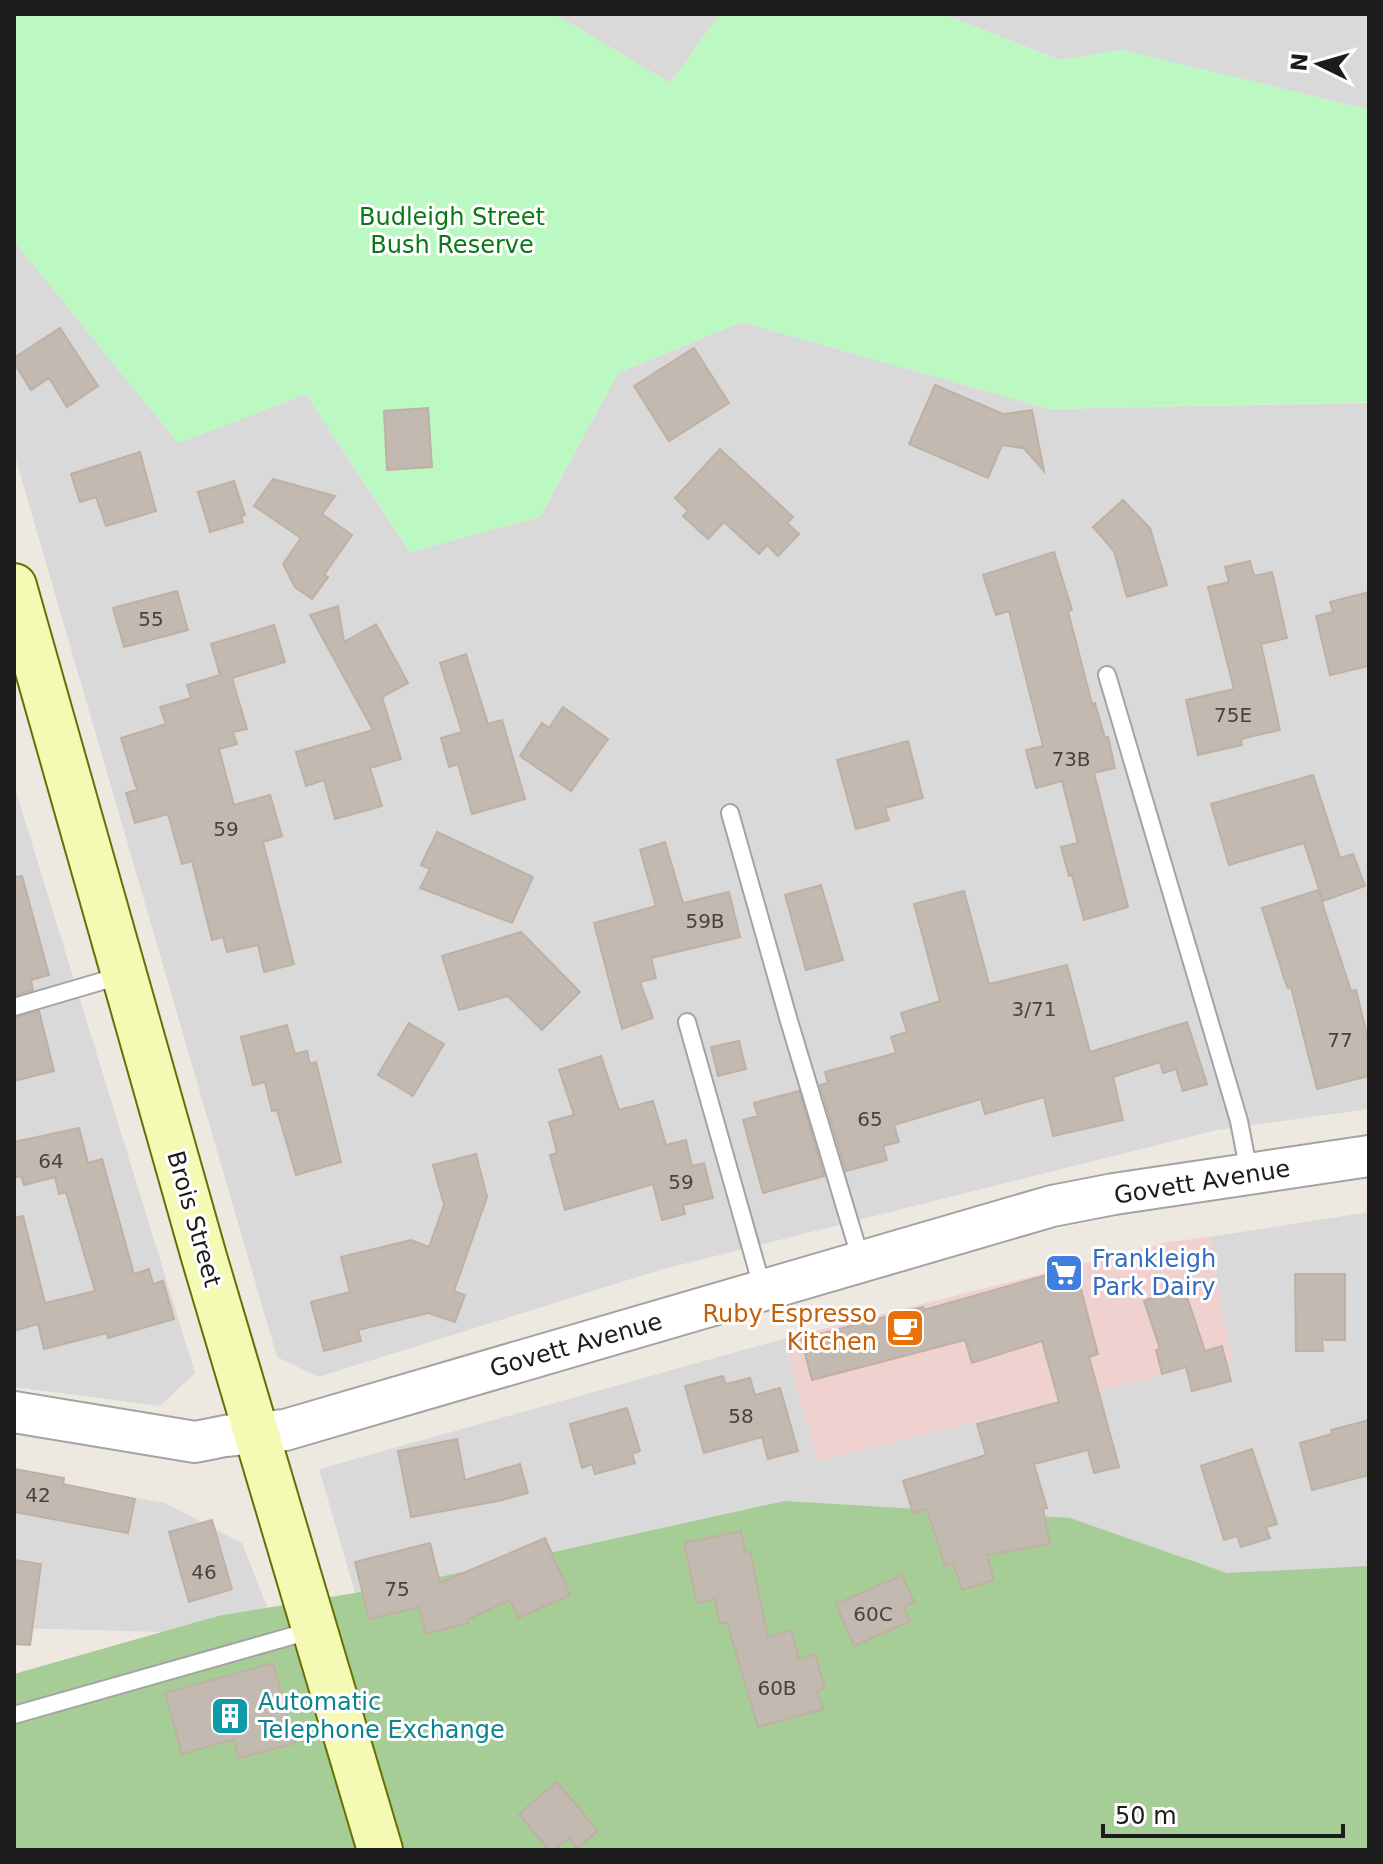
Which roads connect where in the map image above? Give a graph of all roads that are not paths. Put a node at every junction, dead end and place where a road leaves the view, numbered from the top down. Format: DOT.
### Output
graph roads {
  1 [pos="14,586"];
  2 [pos="1107,675"];
  3 [pos="730,813"];
  4 [pos="123,975"];
  5 [pos="14,1007"];
  6 [pos="687,1022"];
  7 [pos="1369,1156"];
  8 [pos="1250,1175"];
  9 [pos="862,1262"];
  10 [pos="763,1291"];
  11 [pos="14,1412"];
  12 [pos="258,1432"];
  13 [pos="315,1629"];
  14 [pos="14,1715"];
  15 [pos="380,1850"];
  1 -- 4 [label="main road, Brois Street"];
  2 -- 8 [label="lane"];
  3 -- 9 [label="lane"];
  4 -- 5 [label="lane"];
  4 -- 12 [label="main road, Brois Street"];
  6 -- 10 [label="lane"];
  7 -- 8 [label="street, Govett Avenue"];
  8 -- 9 [label="street, Govett Avenue"];
  9 -- 10 [label="street, Govett Avenue"];
  10 -- 12 [label="street, Govett Avenue"];
  11 -- 12 [label="street, Govett Avenue"];
  12 -- 13 [label="main road, Brois Street"];
  13 -- 14 [label="lane"];
  13 -- 15 [label="main road, Brois Street"];
}
